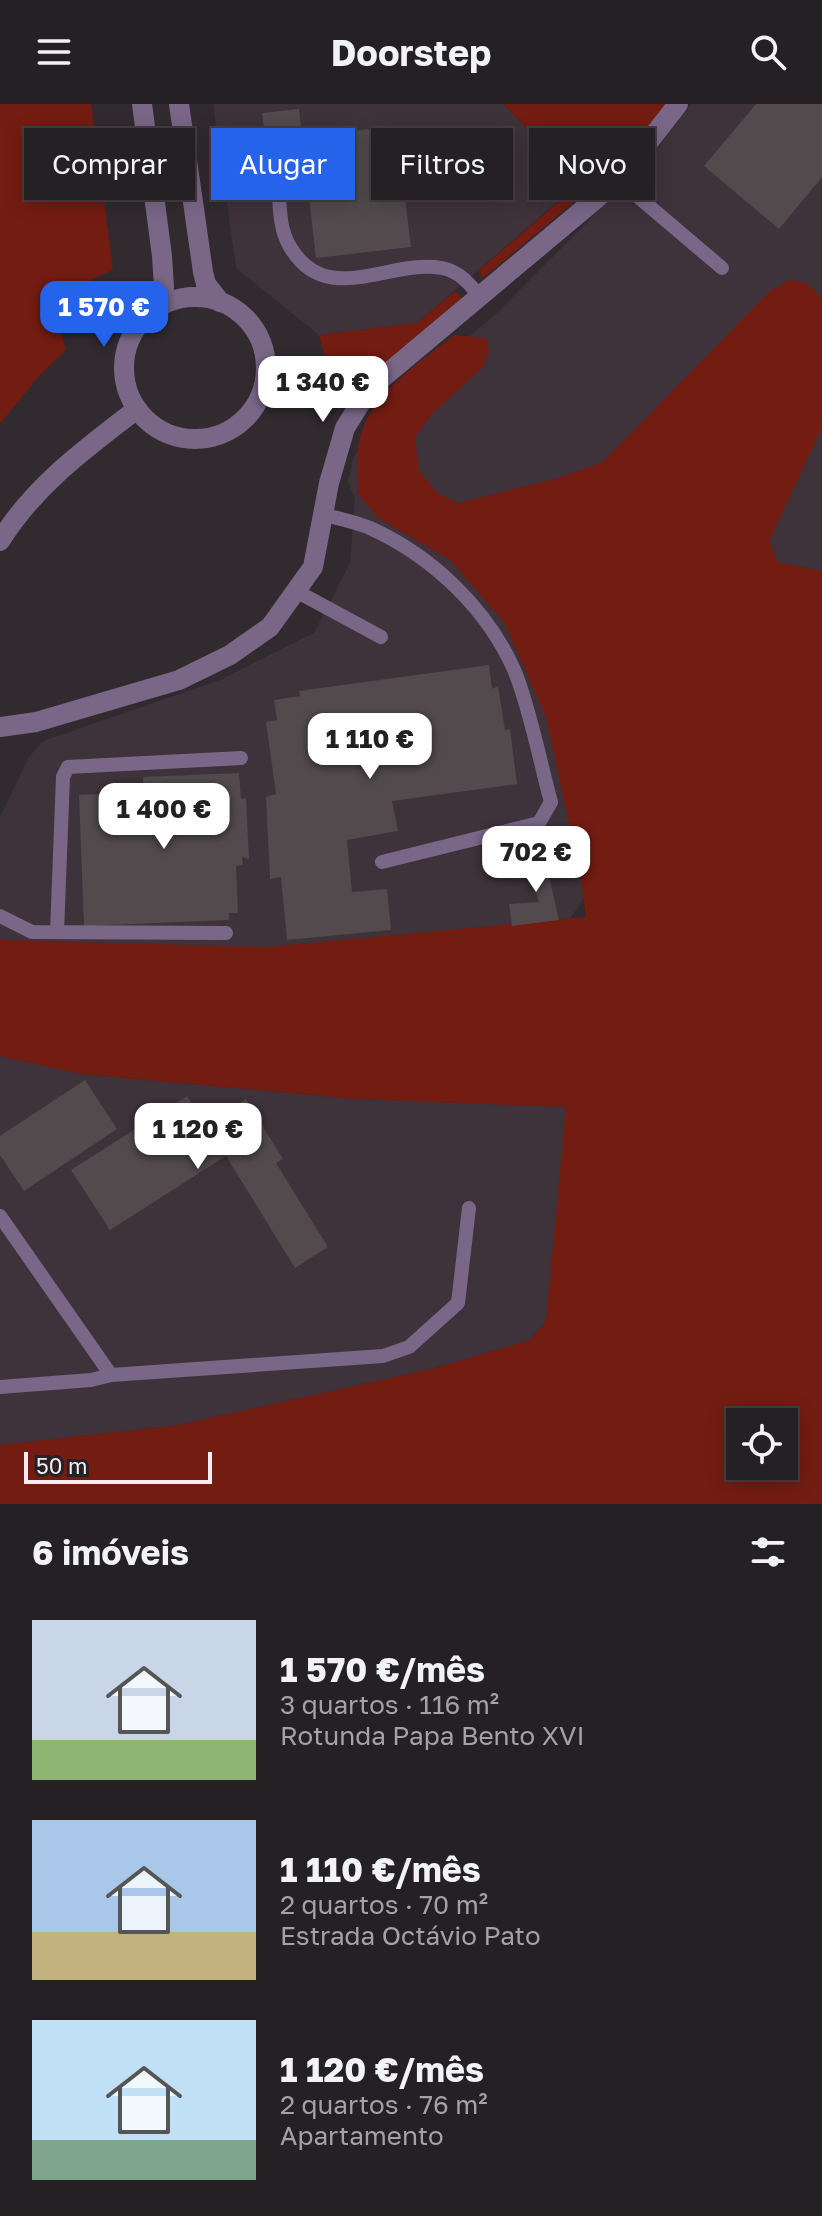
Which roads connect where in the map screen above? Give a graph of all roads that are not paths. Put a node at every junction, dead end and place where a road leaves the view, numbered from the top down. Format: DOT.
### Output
graph roads {
  1 [pos="142,104"];
  2 [pos="179,104"];
  3 [pos="678,104"];
  4 [pos="655,134"];
  5 [pos="280,200"];
  6 [pos="592,200"];
  7 [pos="642,200"];
  8 [pos="722,268"];
  9 [pos="480,297"];
  10 [pos="220,302"];
  11 [pos="158,307"];
  12 [pos="137,409"];
  13 [pos="323,514"];
  14 [pos="0,541"];
  15 [pos="296,591"];
  16 [pos="381,637"];
  17 [pos="0,727"];
  18 [pos="241,758"];
  19 [pos="382,862"];
  20 [pos="0,916"];
  21 [pos="57,932"];
  22 [pos="226,933"];
  23 [pos="469,1208"];
  24 [pos="0,1216"];
  25 [pos="111,1375"];
  26 [pos="0,1387"];
  1 -- 11 [label="street"];
  2 -- 10 [label="street"];
  3 -- 4 [label="street"];
  5 -- 9 [label="lane"];
  6 -- 9 [label="street"];
  7 -- 8 [label="lane"];
  9 -- 13 [label="street"];
  10 -- 11 [label="street"];
  10 -- 12 [label="street"];
  11 -- 12 [label="street"];
  12 -- 14 [label="street"];
  13 -- 15 [label="street"];
  13 -- 19 [label="lane"];
  15 -- 16 [label="lane"];
  15 -- 17 [label="street"];
  18 -- 21 [label="lane"];
  20 -- 21 [label="lane"];
  21 -- 22 [label="lane"];
  23 -- 25 [label="lane"];
  24 -- 25 [label="lane"];
  25 -- 26 [label="lane"];
}
